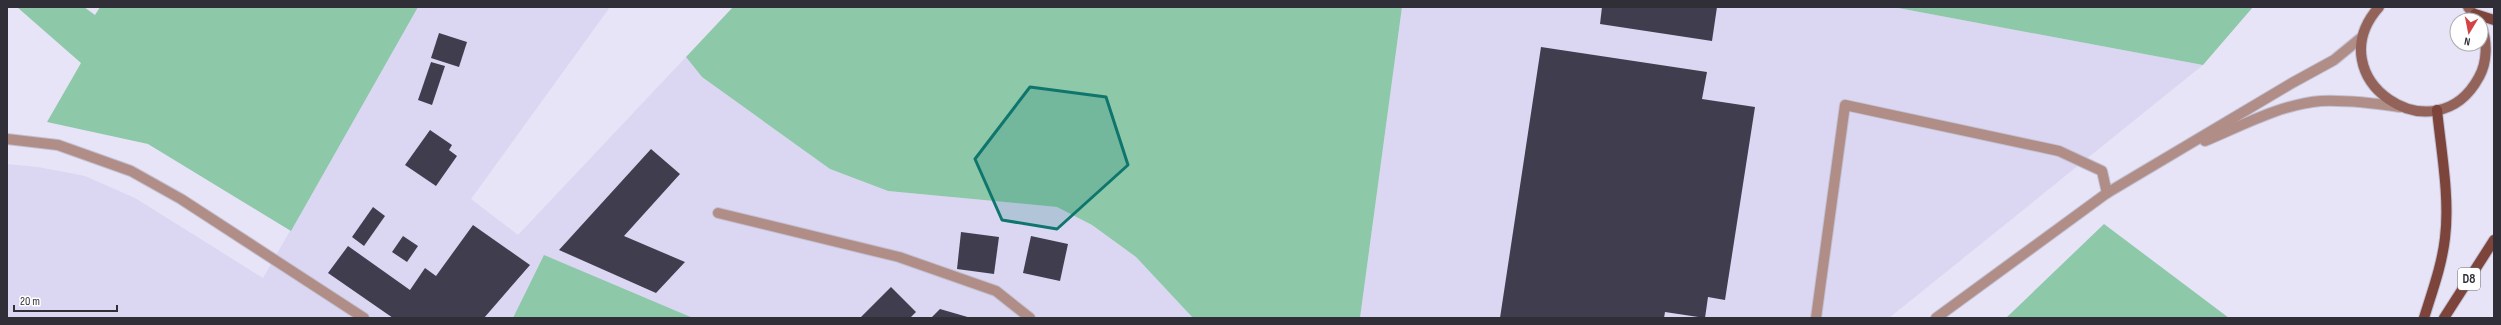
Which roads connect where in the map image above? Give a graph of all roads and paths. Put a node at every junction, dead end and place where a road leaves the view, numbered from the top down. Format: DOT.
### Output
graph roads {
  1 [pos="2379,7"];
  2 [pos="2362,37"];
  3 [pos="2486,52"];
  4 [pos="2400,107"];
  5 [pos="2437,110"];
  6 [pos="7,139"];
  7 [pos="2176,153"];
  8 [pos="2107,193"];
  9 [pos="718,213"];
  10 [pos="2494,240"];
  11 [pos="364,318"];
  12 [pos="1030,318"];
  13 [pos="1816,318"];
  14 [pos="1936,318"];
  15 [pos="2424,318"];
  16 [pos="2444,318"];
  1 -- 2 [label="main road"];
  2 -- 4 [label="main road"];
  2 -- 7 [label="street"];
  3 -- 5 [label="main road"];
  4 -- 5 [label="main road"];
  4 -- 7 [label="street"];
  5 -- 15 [label="main road"];
  6 -- 11 [label="street"];
  7 -- 8 [label="street"];
  8 -- 13 [label="street"];
  8 -- 14 [label="street"];
  9 -- 12 [label="street"];
  10 -- 16 [label="main road, D8"];
}
